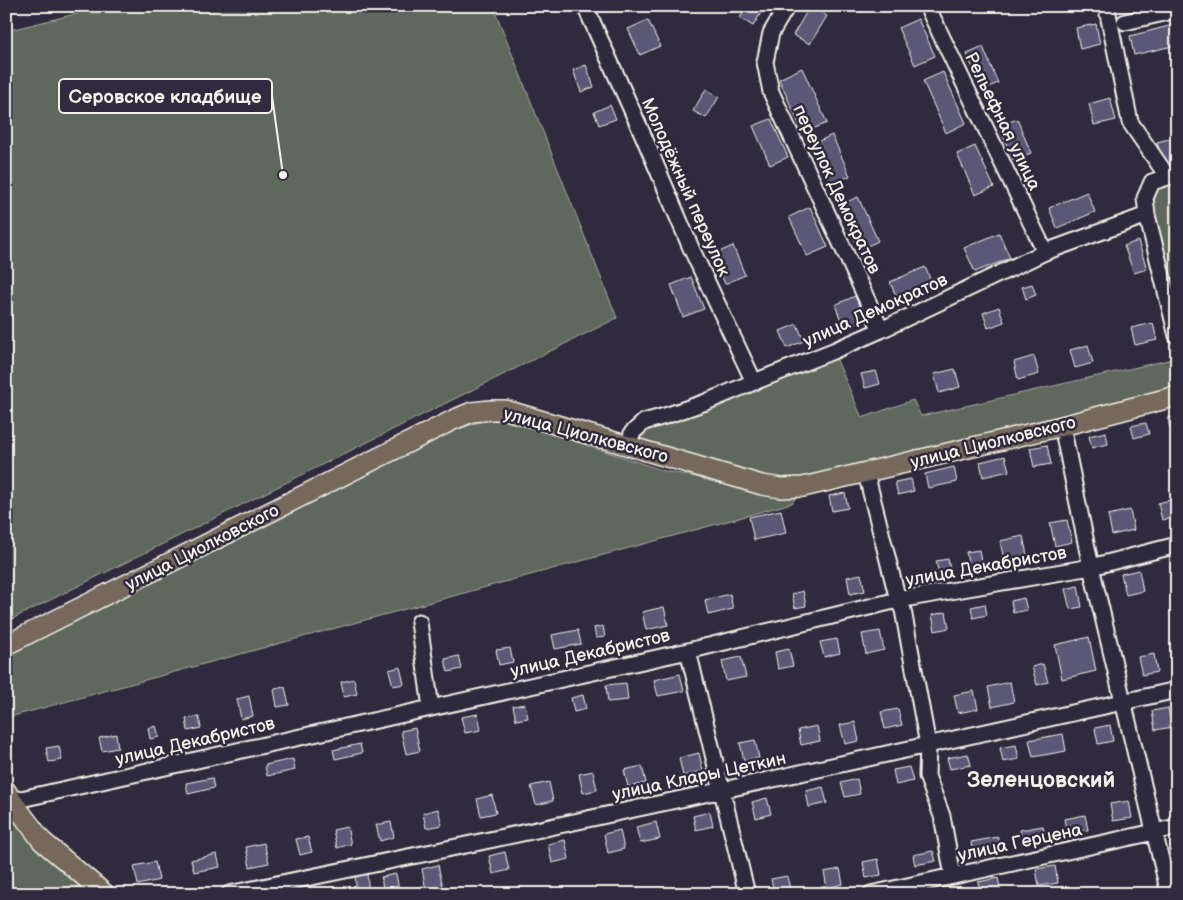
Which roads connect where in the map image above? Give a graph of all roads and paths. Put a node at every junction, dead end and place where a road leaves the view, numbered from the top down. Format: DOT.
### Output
graph roads {
  1 [pos="585,6"];
  2 [pos="787,6"];
  3 [pos="927,6"];
  4 [pos="1107,9"];
  5 [pos="1177,10"];
  6 [pos="1125,22"];
  7 [pos="1172,175"];
  8 [pos="1147,215"];
  9 [pos="1045,252"];
  10 [pos="882,330"];
  11 [pos="1177,336"];
  12 [pos="754,382"];
  13 [pos="1177,396"];
  14 [pos="1062,426"];
  15 [pos="629,446"];
  16 [pos="866,473"];
  17 [pos="1177,545"];
  18 [pos="1091,567"];
  19 [pos="898,600"];
  20 [pos="419,622"];
  21 [pos="6,645"];
  22 [pos="688,651"];
  23 [pos="1177,690"];
  24 [pos="1123,702"];
  25 [pos="431,708"];
  26 [pos="928,746"];
  27 [pos="723,790"];
  28 [pos="9,796"];
  29 [pos="1177,827"];
  30 [pos="1153,832"];
  31 [pos="953,876"];
  32 [pos="1167,885"];
  33 [pos="105,894"];
  34 [pos="229,894"];
  35 [pos="747,894"];
  36 [pos="871,894"];
  1 -- 12 [label="street, Молодёжный переулок"];
  2 -- 10 [label="street, переулок Демократов"];
  3 -- 9 [label="street, Рельефная улица"];
  4 -- 7 [label="street"];
  5 -- 6 [label="street"];
  7 -- 8 [label="street"];
  8 -- 9 [label="street, улица Демократов"];
  8 -- 11 [label="street"];
  9 -- 10 [label="street, улица Демократов"];
  10 -- 12 [label="street, улица Демократов"];
  12 -- 15 [label="street, улица Демократов"];
  13 -- 14 [label="main road, улица Циолковского"];
  14 -- 16 [label="main road, улица Циолковского"];
  14 -- 18 [label="street"];
  15 -- 16 [label="main road, улица Циолковского"];
  15 -- 21 [label="main road, улица Циолковского"];
  16 -- 19 [label="street"];
  17 -- 18 [label="street, улица Декабристов"];
  18 -- 19 [label="street, улица Декабристов"];
  18 -- 24 [label="street"];
  19 -- 22 [label="street, улица Декабристов"];
  19 -- 26 [label="street"];
  20 -- 25 [label="street"];
  22 -- 25 [label="street, улица Декабристов"];
  22 -- 27 [label="street"];
  23 -- 24 [label="street, улица Клары Цеткин"];
  24 -- 26 [label="street, улица Клары Цеткин"];
  24 -- 30 [label="street"];
  25 -- 28 [label="street, улица Декабристов"];
  26 -- 27 [label="street, улица Клары Цеткин"];
  26 -- 31 [label="street"];
  27 -- 34 [label="street, улица Клары Цеткин"];
  27 -- 35 [label="street"];
  28 -- 33 [label="main road"];
  29 -- 30 [label="street, улица Герцена"];
  30 -- 31 [label="street, улица Герцена"];
  30 -- 32 [label="street"];
  31 -- 36 [label="street, улица Герцена"];
}
